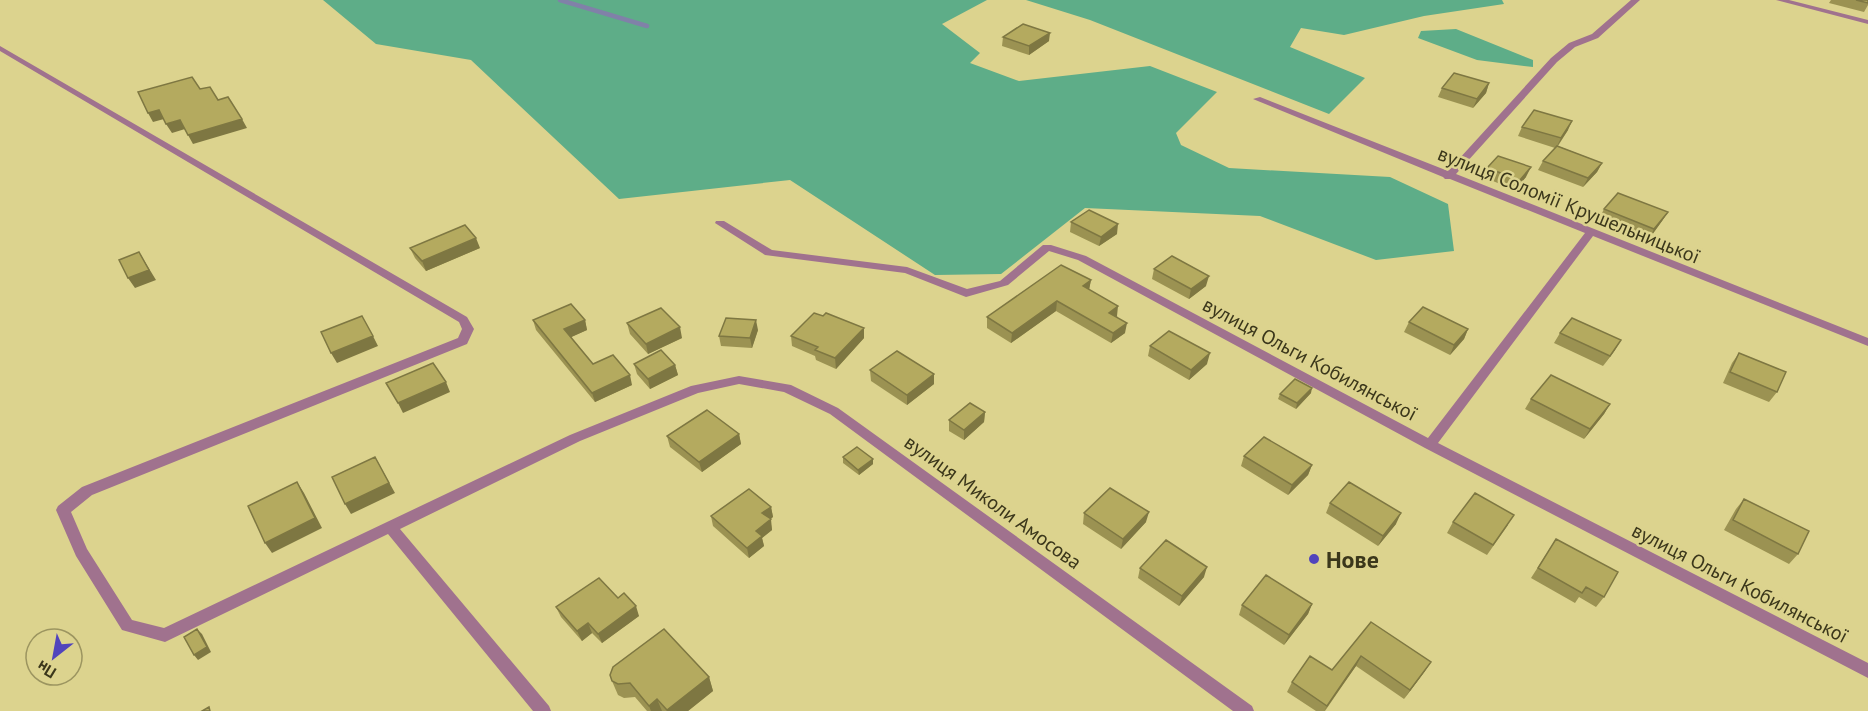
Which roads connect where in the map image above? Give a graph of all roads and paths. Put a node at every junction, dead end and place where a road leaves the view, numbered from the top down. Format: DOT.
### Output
graph roads {
  1 [pos="1636,0"];
  2 [pos="1780,0"];
  3 [pos="1868,22"];
  4 [pos="0,48"];
  5 [pos="1257,99"];
  6 [pos="1448,177"];
  7 [pos="720,223"];
  8 [pos="1590,233"];
  9 [pos="1868,342"];
  10 [pos="1430,446"];
  11 [pos="389,526"];
  12 [pos="1868,671"];
  13 [pos="543,711"];
  14 [pos="1246,711"];
  1 -- 6 [label="street"];
  2 -- 3 [label="street"];
  4 -- 11 [label="street, вулиця Миколи Амосова"];
  5 -- 6 [label="street, вулиця Соломії Крушельницької"];
  6 -- 8 [label="street, вулиця Соломії Крушельницької"];
  7 -- 10 [label="street, вулиця Ольги Кобилянської"];
  8 -- 9 [label="street, вулиця Соломії Крушельницької"];
  8 -- 10 [label="street"];
  10 -- 12 [label="street, вулиця Ольги Кобилянської"];
  11 -- 13 [label="street"];
  11 -- 14 [label="street, вулиця Миколи Амосова"];
}
